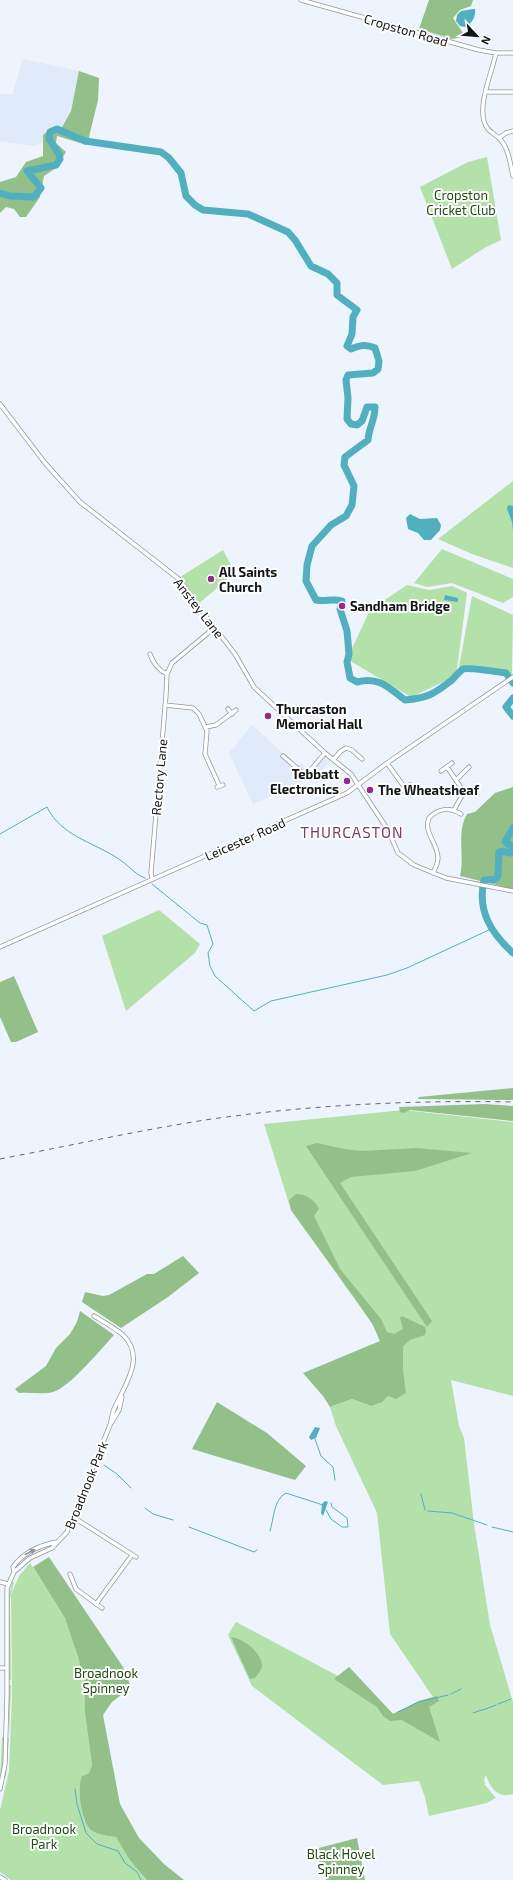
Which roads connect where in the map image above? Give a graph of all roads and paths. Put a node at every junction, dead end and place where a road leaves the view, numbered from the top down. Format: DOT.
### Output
graph roads {
  1 [pos="301,0"];
  2 [pos="496,53"];
  3 [pos="513,53"];
  4 [pos="486,92"];
  5 [pos="513,92"];
  6 [pos="513,131"];
  7 [pos="499,138"];
  8 [pos="512,164"];
  9 [pos="513,176"];
  10 [pos="0,404"];
  11 [pos="214,628"];
  12 [pos="150,654"];
  13 [pos="166,674"];
  14 [pos="513,677"];
  15 [pos="165,705"];
  16 [pos="228,709"];
  17 [pos="236,710"];
  18 [pos="232,714"];
  19 [pos="206,727"];
  20 [pos="325,753"];
  21 [pos="283,756"];
  22 [pos="334,759"];
  23 [pos="362,759"];
  24 [pos="387,763"];
  25 [pos="452,763"];
  26 [pos="447,766"];
  27 [pos="469,767"];
  28 [pos="441,771"];
  29 [pos="457,779"];
  30 [pos="410,785"];
  31 [pos="220,786"];
  32 [pos="357,786"];
  33 [pos="405,788"];
  34 [pos="400,792"];
  35 [pos="454,810"];
  36 [pos="461,814"];
  37 [pos="433,873"];
  38 [pos="152,879"];
  39 [pos="513,891"];
  40 [pos="0,947"];
  41 [pos="94,1316"];
  42 [pos="73,1517"];
  43 [pos="57,1542"];
  44 [pos="14,1572"];
  45 [pos="70,1575"];
  46 [pos="0,1582"];
  47 [pos="8,1584"];
  48 [pos="96,1604"];
  49 [pos="102,1608"];
  50 [pos="0,1668"];
  51 [pos="7,1668"];
  52 [pos="0,1789"];
  53 [pos="0,1877"];
  54 [pos="5,1880"];
  1 -- 2 [label="street, Cropston Road"];
  2 -- 3 [label="street, Cropston Road"];
  2 -- 4 [label="street"];
  4 -- 5 [label="street"];
  4 -- 7 [label="street"];
  6 -- 7 [label="street"];
  7 -- 8 [label="street"];
  8 -- 9 [label="street"];
  10 -- 11 [label="street, Anstey Lane"];
  11 -- 13 [label="street"];
  11 -- 20 [label="street, Anstey Lane"];
  12 -- 13 [label="street"];
  13 -- 15 [label="street, Rectory Lane"];
  14 -- 24 [label="street, Leicester Road"];
  15 -- 19 [label="street"];
  15 -- 38 [label="street, Rectory Lane"];
  16 -- 18 [label="street"];
  17 -- 18 [label="street"];
  18 -- 19 [label="street"];
  19 -- 31 [label="street"];
  20 -- 21 [label="street"];
  20 -- 22 [label="street, Anstey Lane"];
  22 -- 23 [label="street"];
  22 -- 32 [label="street, Anstey Lane"];
  24 -- 32 [label="street, Leicester Road"];
  24 -- 33 [label="street"];
  25 -- 26 [label="street"];
  26 -- 28 [label="street"];
  26 -- 29 [label="street"];
  27 -- 29 [label="street"];
  29 -- 35 [label="street"];
  30 -- 33 [label="street"];
  32 -- 37 [label="street, Anstey Lane"];
  32 -- 38 [label="street, Leicester Road"];
  33 -- 34 [label="street"];
  35 -- 36 [label="street"];
  35 -- 37 [label="street"];
  37 -- 39 [label="street, Anstey Lane"];
  38 -- 40 [label="street, Leicester Road"];
  41 -- 42 [label="street, Broadnook Park"];
  42 -- 43 [label="street, Broadnook Park"];
  42 -- 48 [label="street"];
  43 -- 44 [label="street, Broadnook Park"];
  44 -- 43 [label="street, Broadnook Park, one-way"];
  44 -- 47 [label="street, Broadnook Park"];
  45 -- 48 [label="street"];
  46 -- 47 [label="street"];
  47 -- 51 [label="street, Broadnook Park"];
  48 -- 49 [label="street"];
  50 -- 51 [label="street"];
  51 -- 52 [label="street, Broadnook Park"];
  53 -- 54 [label="street"];
}
